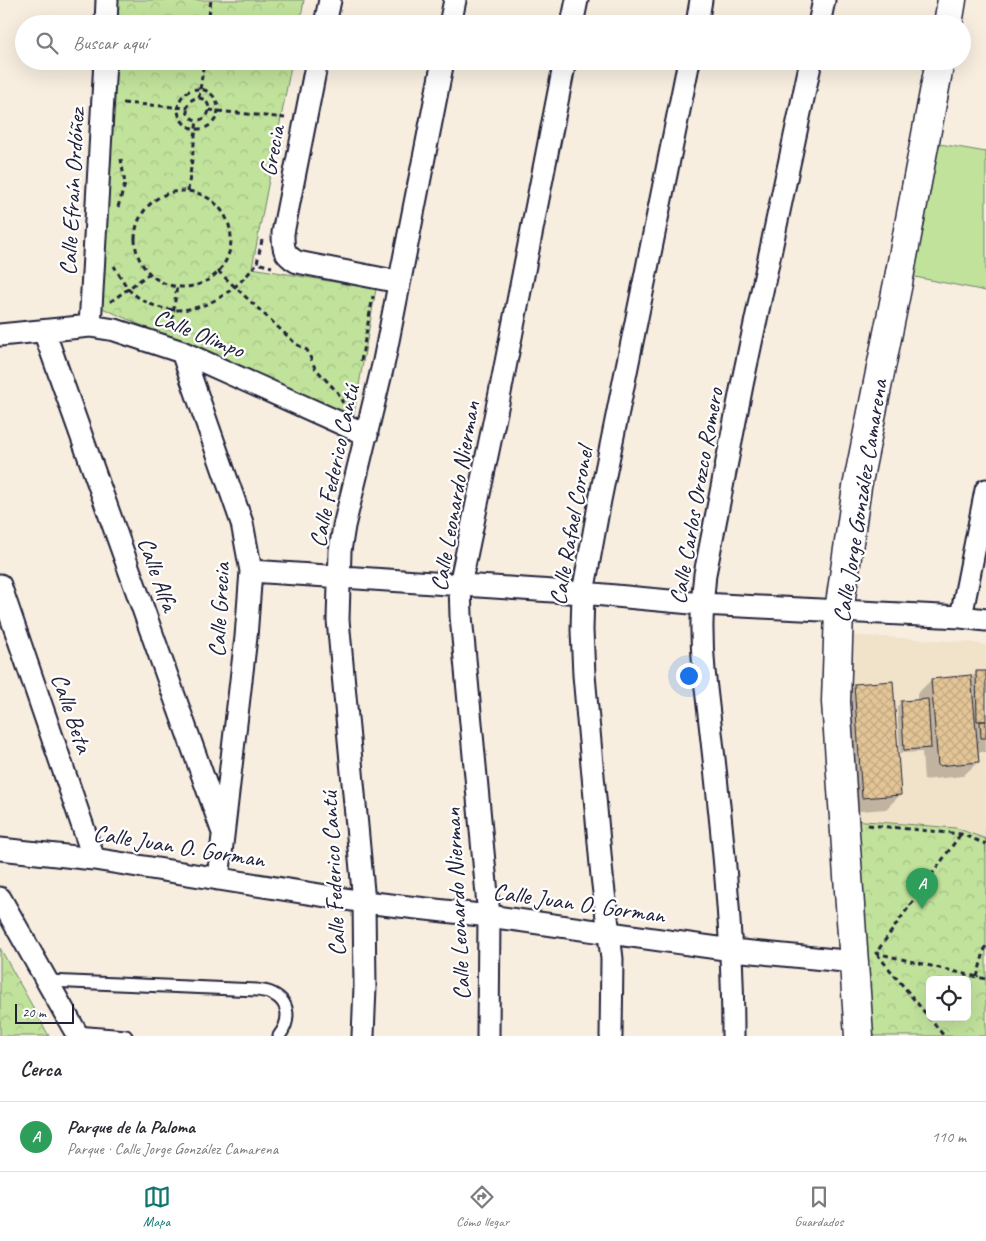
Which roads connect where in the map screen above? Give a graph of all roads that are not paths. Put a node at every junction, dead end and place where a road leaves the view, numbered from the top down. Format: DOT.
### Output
graph roads {
  1 [pos="107,0"];
  2 [pos="330,0"];
  3 [pos="455,0"];
  4 [pos="577,0"];
  5 [pos="701,0"];
  6 [pos="824,0"];
  7 [pos="952,0"];
  8 [pos="106,15"];
  9 [pos="327,15"];
  10 [pos="452,15"];
  11 [pos="574,15"];
  12 [pos="698,15"];
  13 [pos="821,15"];
  14 [pos="950,15"];
  15 [pos="104,70"];
  16 [pos="315,70"];
  17 [pos="440,70"];
  18 [pos="563,70"];
  19 [pos="687,70"];
  20 [pos="809,70"];
  21 [pos="938,70"];
  22 [pos="399,282"];
  23 [pos="90,326"];
  24 [pos="44,331"];
  25 [pos="0,334"];
  26 [pos="182,352"];
  27 [pos="367,434"];
  28 [pos="986,490"];
  29 [pos="251,571"];
  30 [pos="339,576"];
  31 [pos="0,585"];
  32 [pos="460,585"];
  33 [pos="583,594"];
  34 [pos="702,604"];
  35 [pos="839,611"];
  36 [pos="961,617"];
  37 [pos="986,620"];
  38 [pos="224,835"];
  39 [pos="0,849"];
  40 [pos="94,859"];
  41 [pos="218,879"];
  42 [pos="0,898"];
  43 [pos="364,902"];
  44 [pos="488,916"];
  45 [pos="609,934"];
  46 [pos="732,950"];
  47 [pos="867,955"];
  48 [pos="48,981"];
  49 [pos="77,1034"];
  50 [pos="126,1036"];
  51 [pos="279,1036"];
  52 [pos="363,1036"];
  53 [pos="488,1036"];
  54 [pos="611,1036"];
  55 [pos="732,1036"];
  56 [pos="859,1036"];
  1 -- 8 [label="street"];
  2 -- 9 [label="street"];
  3 -- 10 [label="street"];
  4 -- 11 [label="street"];
  5 -- 12 [label="street"];
  6 -- 13 [label="street"];
  7 -- 14 [label="street"];
  15 -- 23 [label="street, Calle Efraín Ordóñez"];
  16 -- 22 [label="street, Grecia"];
  17 -- 22 [label="street, Calle Federico Cantú"];
  18 -- 32 [label="street, Calle Leonardo Nierman"];
  19 -- 33 [label="street, Calle Rafael Coronel"];
  20 -- 34 [label="street, Calle Carlos Orozco Romero"];
  21 -- 35 [label="street, Calle Jorge González Camarena"];
  22 -- 27 [label="street, Calle Federico Cantú"];
  23 -- 24 [label="street, Calle Olimpo"];
  23 -- 26 [label="street, Calle Olimpo"];
  24 -- 25 [label="street, Calle Olimpo"];
  24 -- 38 [label="street, Calle Alfa"];
  26 -- 27 [label="street, Calle Olimpo"];
  26 -- 29 [label="street, Calle Grecia"];
  27 -- 30 [label="street, Calle Federico Cantú"];
  28 -- 36 [label="street"];
  29 -- 30 [label="street"];
  29 -- 38 [label="street, Calle Grecia"];
  30 -- 32 [label="street"];
  30 -- 43 [label="street, Calle Federico Cantú"];
  31 -- 40 [label="street, Calle Beta"];
  32 -- 33 [label="street"];
  32 -- 44 [label="street, Calle Leonardo Nierman"];
  33 -- 34 [label="street"];
  33 -- 45 [label="street, Calle Rafael Coronel"];
  34 -- 35 [label="street"];
  34 -- 46 [label="street, Calle Carlos Orozco Romero"];
  35 -- 36 [label="street"];
  35 -- 47 [label="street, Calle Jorge González Camarena"];
  36 -- 37 [label="street"];
  38 -- 41 [label="street, Calle Grecia"];
  39 -- 40 [label="street, Calle Juan O. Gorman"];
  40 -- 41 [label="street, Calle Juan O. Gorman"];
  41 -- 43 [label="street, Calle Juan O. Gorman"];
  42 -- 48 [label="street"];
  43 -- 44 [label="street, Calle Juan O. Gorman"];
  43 -- 52 [label="street, Calle Federico Cantú"];
  44 -- 45 [label="street, Calle Juan O. Gorman"];
  44 -- 53 [label="street, Calle Leonardo Nierman"];
  45 -- 46 [label="street, Calle Juan O. Gorman"];
  45 -- 54 [label="street, Calle Rafael Coronel"];
  46 -- 47 [label="street, Calle Juan O. Gorman"];
  46 -- 55 [label="street, Calle Carlos Orozco Romero"];
  47 -- 56 [label="street, Calle Jorge González Camarena"];
  48 -- 49 [label="street"];
  48 -- 51 [label="lane"];
  49 -- 50 [label="lane"];
}
